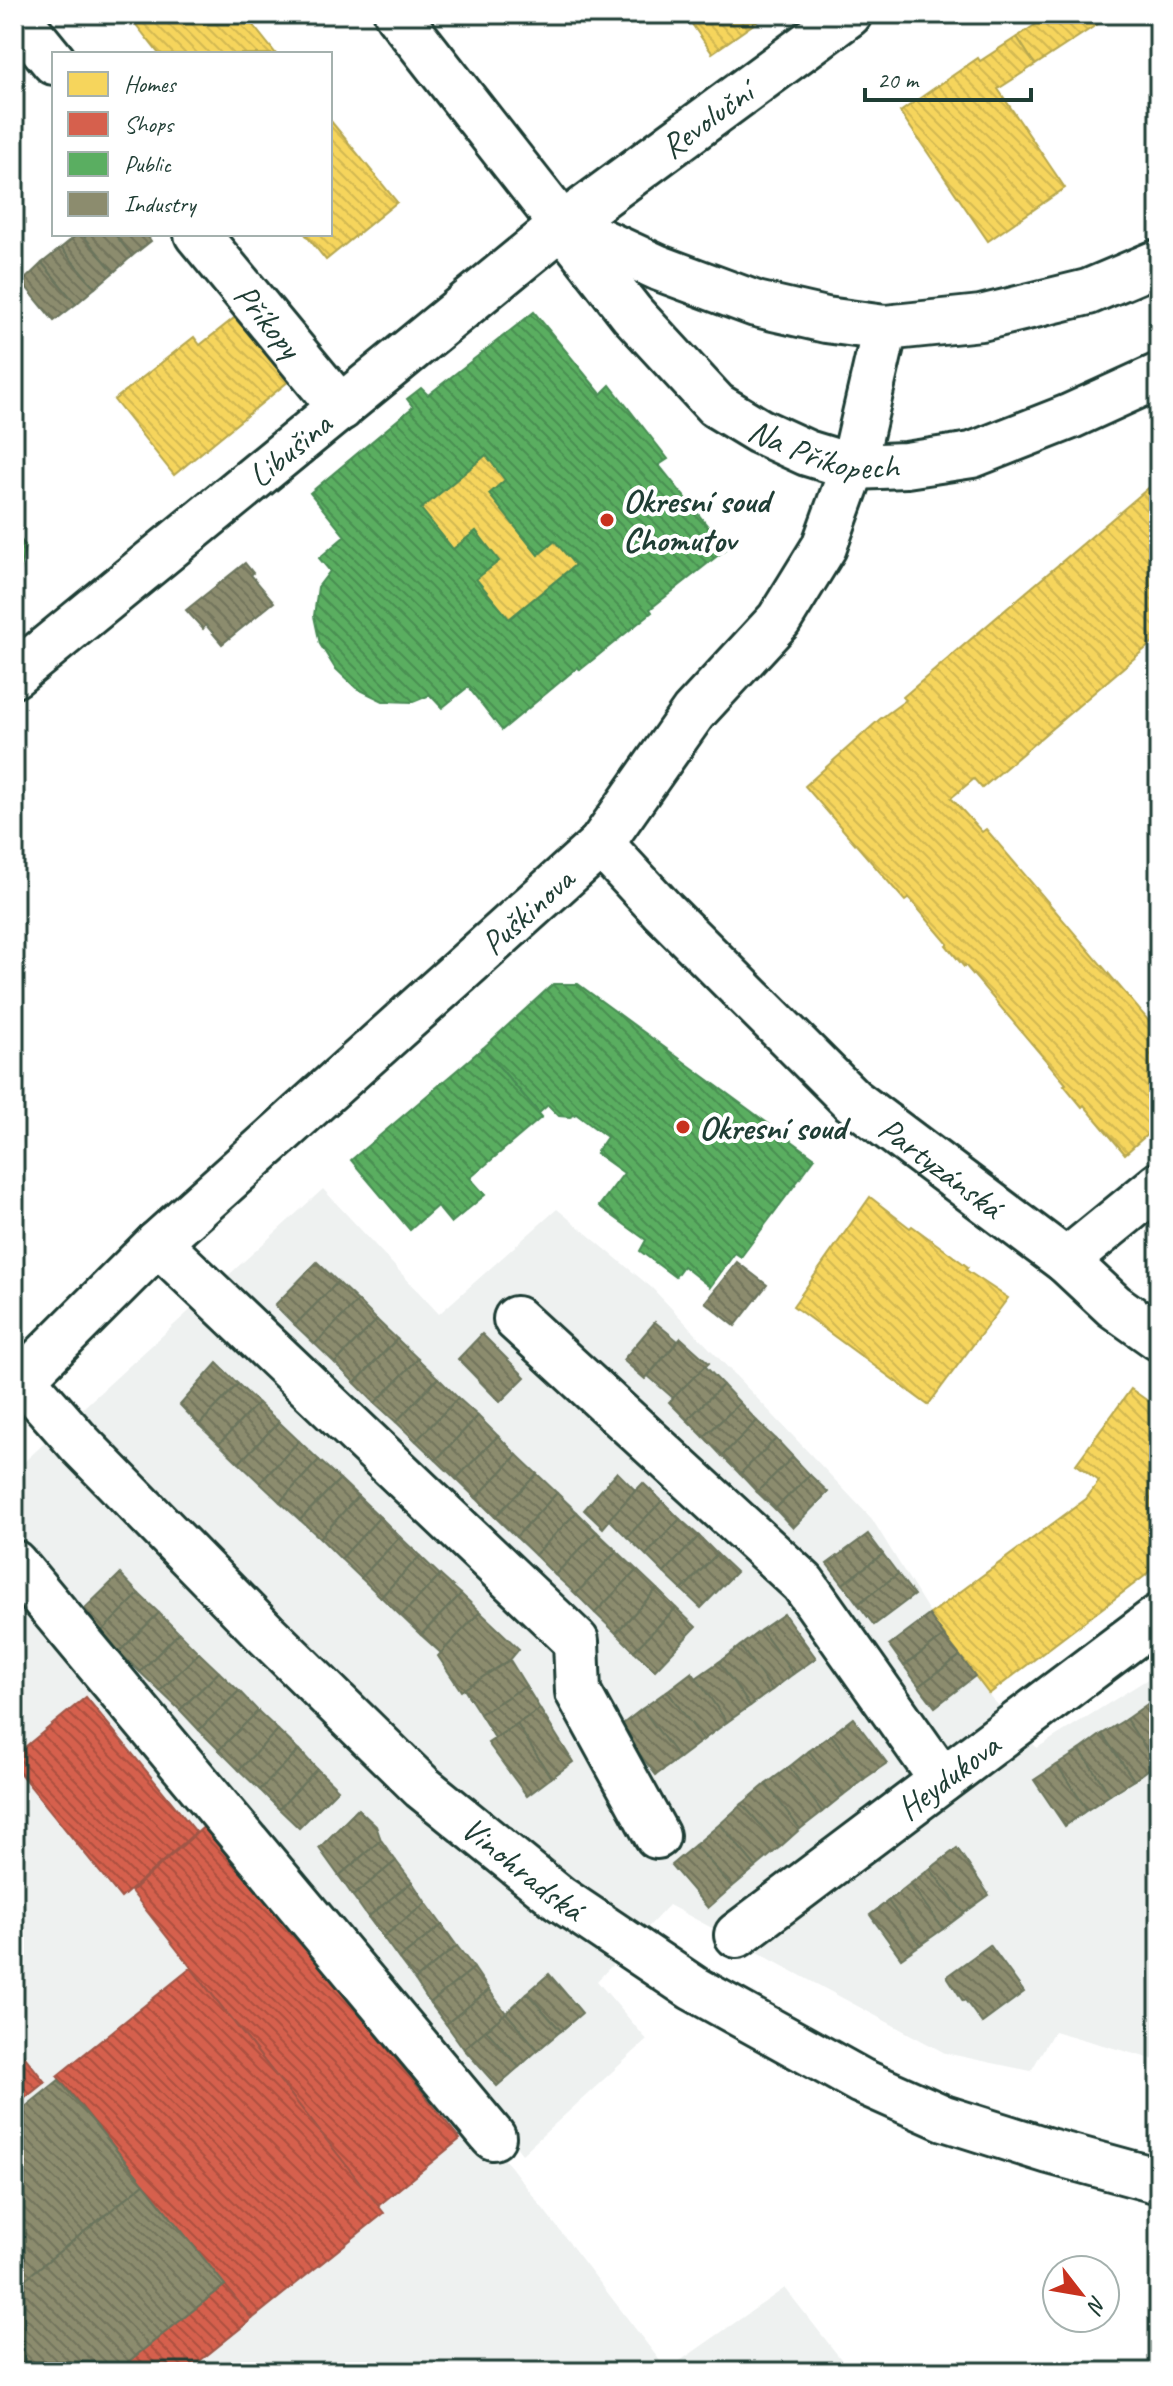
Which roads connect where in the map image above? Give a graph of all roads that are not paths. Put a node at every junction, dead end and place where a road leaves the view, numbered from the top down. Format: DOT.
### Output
graph roads {
  1 [pos="15,14"];
  2 [pos="397,14"];
  3 [pos="849,14"];
  4 [pos="52,60"];
  5 [pos="564,224"];
  6 [pos="199,236"];
  7 [pos="1159,262"];
  8 [pos="885,328"];
  9 [pos="1159,376"];
  10 [pos="341,408"];
  11 [pos="853,467"];
  12 [pos="14,675"];
  13 [pos="601,844"];
  14 [pos="1159,1185"];
  15 [pos="158,1243"];
  16 [pos="1066,1261"];
  17 [pos="516,1319"];
  18 [pos="1159,1338"];
  19 [pos="17,1378"];
  20 [pos="14,1563"];
  21 [pos="1159,1617"];
  22 [pos="942,1780"];
  23 [pos="657,1836"];
  24 [pos="737,1935"];
  25 [pos="493,2137"];
  26 [pos="1159,2181"];
  1 -- 4 [label="street"];
  2 -- 5 [label="street, Na Příkopech"];
  3 -- 5 [label="street, Revoluční"];
  5 -- 8 [label="street, Na Příkopech"];
  5 -- 10 [label="street, Libušina"];
  5 -- 11 [label="street, Na Příkopech"];
  6 -- 10 [label="street, Příkopy"];
  7 -- 8 [label="street, Na Příkopech"];
  8 -- 11 [label="street, Puškinova"];
  9 -- 11 [label="street, Na Příkopech"];
  10 -- 12 [label="street, Libušina"];
  11 -- 13 [label="street, Puškinova"];
  13 -- 15 [label="street, Puškinova"];
  13 -- 16 [label="street, Partyzánská"];
  14 -- 16 [label="street"];
  15 -- 19 [label="street, Puškinova"];
  15 -- 23 [label="street"];
  16 -- 18 [label="street, Partyzánská"];
  17 -- 22 [label="street"];
  19 -- 26 [label="street, Vinohradská"];
  20 -- 25 [label="street"];
  21 -- 22 [label="street, Heydukova"];
  22 -- 24 [label="street, Heydukova"];
}
